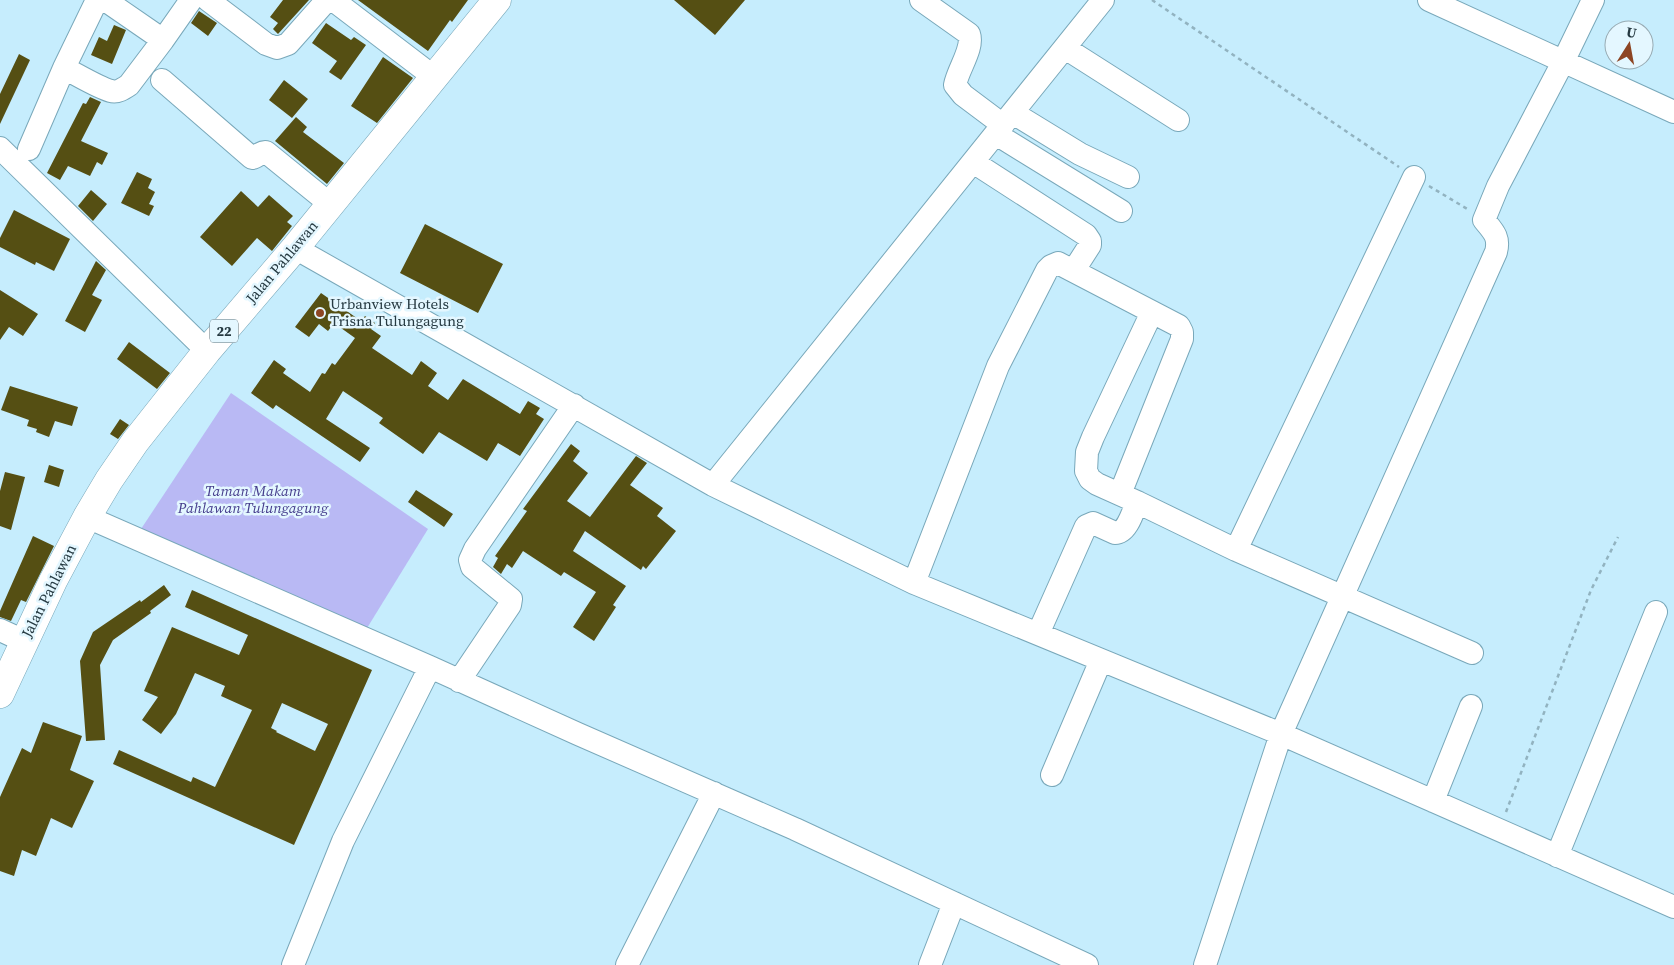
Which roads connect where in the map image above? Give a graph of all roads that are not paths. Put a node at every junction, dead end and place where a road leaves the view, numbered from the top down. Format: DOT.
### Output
graph roads {
  1 [pos="97,0"];
  2 [pos="105,0"];
  3 [pos="191,0"];
  4 [pos="208,0"];
  5 [pos="327,0"];
  6 [pos="333,0"];
  7 [pos="497,0"];
  8 [pos="921,0"];
  9 [pos="1104,0"];
  10 [pos="1428,0"];
  11 [pos="1593,0"];
  12 [pos="164,40"];
  13 [pos="1065,48"];
  14 [pos="1563,62"];
  15 [pos="64,68"];
  16 [pos="434,76"];
  17 [pos="162,80"];
  18 [pos="1674,112"];
  19 [pos="1178,120"];
  20 [pos="1004,124"];
  21 [pos="0,148"];
  22 [pos="29,149"];
  23 [pos="973,162"];
  24 [pos="1128,177"];
  25 [pos="1414,177"];
  26 [pos="330,204"];
  27 [pos="1121,211"];
  28 [pos="295,248"];
  29 [pos="1074,270"];
  30 [pos="1152,312"];
  31 [pos="207,351"];
  32 [pos="574,405"];
  33 [pos="713,484"];
  34 [pos="1129,498"];
  35 [pos="86,517"];
  36 [pos="1236,550"];
  37 [pos="914,583"];
  38 [pos="1343,596"];
  39 [pos="1656,612"];
  40 [pos="1038,634"];
  41 [pos="12,636"];
  42 [pos="1472,653"];
  43 [pos="1100,660"];
  44 [pos="430,667"];
  45 [pos="459,681"];
  46 [pos="0,694"];
  47 [pos="1471,706"];
  48 [pos="1281,734"];
  49 [pos="1052,774"];
  50 [pos="714,793"];
  51 [pos="1433,801"];
  52 [pos="1557,856"];
  53 [pos="954,903"];
  54 [pos="1674,907"];
  55 [pos="293,965"];
  56 [pos="627,965"];
  57 [pos="930,965"];
  58 [pos="1087,965"];
  59 [pos="1205,965"];
  1 -- 15 [label="street"];
  2 -- 12 [label="street"];
  3 -- 12 [label="street"];
  4 -- 5 [label="street"];
  6 -- 16 [label="street"];
  7 -- 16 [label="highway, Jalan Pahlawan / 22"];
  8 -- 20 [label="street"];
  9 -- 13 [label="street"];
  10 -- 14 [label="street"];
  11 -- 14 [label="street"];
  12 -- 15 [label="street"];
  13 -- 19 [label="street"];
  13 -- 20 [label="street"];
  14 -- 18 [label="street"];
  14 -- 38 [label="street"];
  15 -- 22 [label="street"];
  16 -- 26 [label="highway, Jalan Pahlawan / 22"];
  17 -- 26 [label="street"];
  20 -- 23 [label="street"];
  20 -- 24 [label="street"];
  20 -- 27 [label="street"];
  21 -- 31 [label="street"];
  23 -- 29 [label="street"];
  23 -- 33 [label="street"];
  25 -- 36 [label="street"];
  26 -- 28 [label="highway, Jalan Pahlawan / 22"];
  28 -- 31 [label="highway, Jalan Pahlawan / 22"];
  28 -- 32 [label="street"];
  29 -- 30 [label="street"];
  29 -- 37 [label="street"];
  30 -- 34 [label="street"];
  30 -- 34 [label="street"];
  31 -- 35 [label="highway, Jalan Pahlawan / 22"];
  32 -- 33 [label="street"];
  32 -- 45 [label="street"];
  33 -- 37 [label="street"];
  34 -- 36 [label="street"];
  34 -- 40 [label="street"];
  35 -- 41 [label="highway, Jalan Pahlawan / 22"];
  35 -- 44 [label="street"];
  36 -- 38 [label="street"];
  37 -- 40 [label="street"];
  38 -- 42 [label="street"];
  38 -- 48 [label="street"];
  39 -- 52 [label="street"];
  40 -- 43 [label="street"];
  41 -- 46 [label="highway, Jalan Pahlawan / 22"];
  43 -- 48 [label="street"];
  43 -- 49 [label="street"];
  44 -- 45 [label="street"];
  44 -- 55 [label="street"];
  45 -- 50 [label="street"];
  47 -- 51 [label="street"];
  48 -- 51 [label="street"];
  48 -- 59 [label="street"];
  50 -- 53 [label="street"];
  50 -- 56 [label="street"];
  51 -- 52 [label="street"];
  52 -- 54 [label="street"];
  53 -- 57 [label="street"];
  53 -- 58 [label="street"];
}
